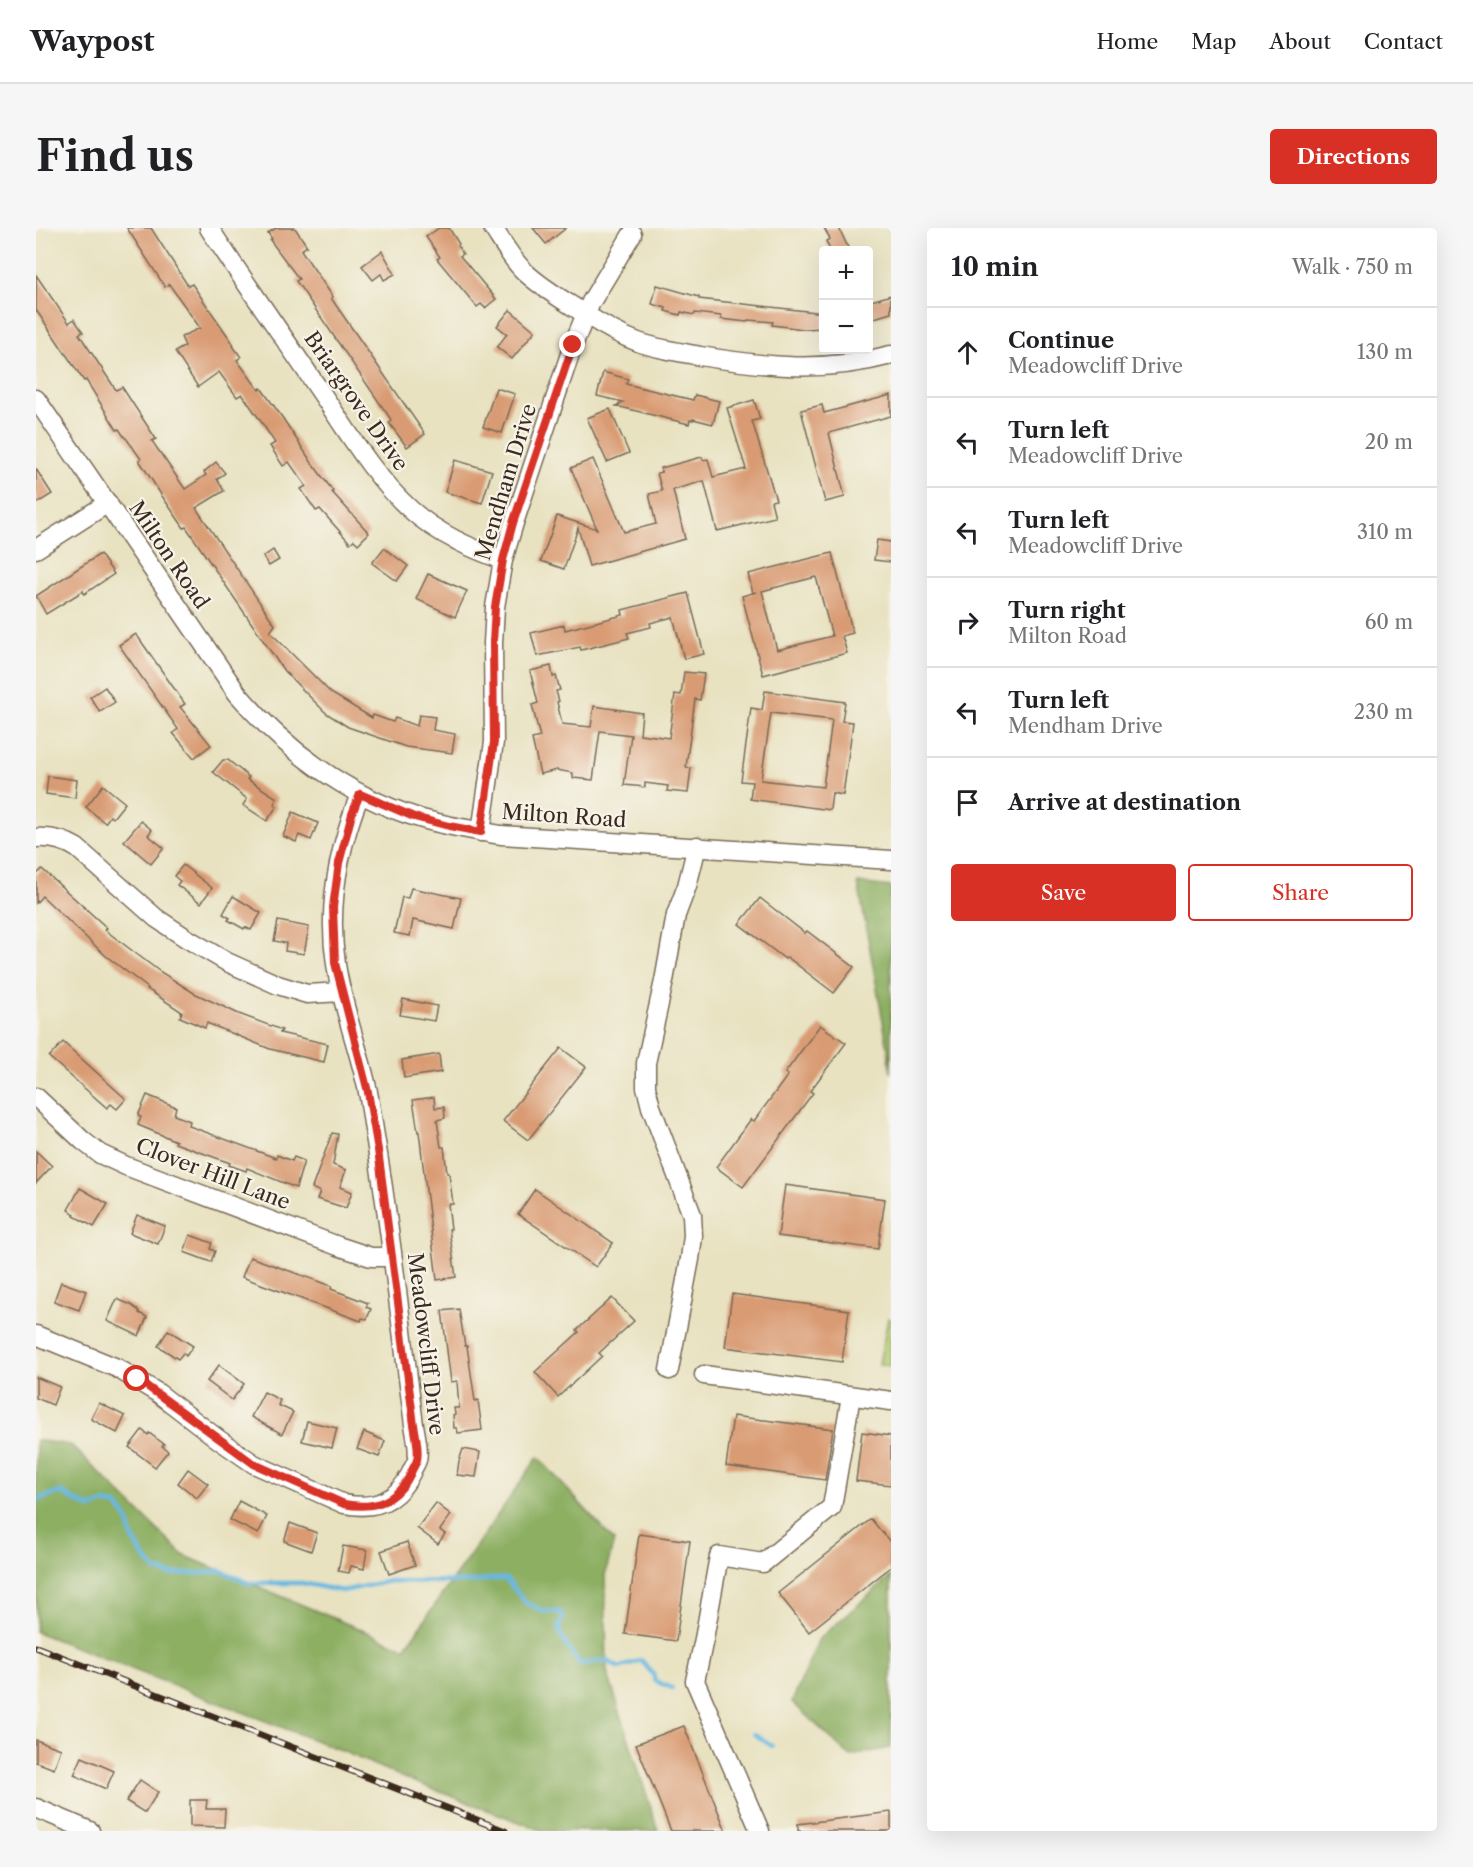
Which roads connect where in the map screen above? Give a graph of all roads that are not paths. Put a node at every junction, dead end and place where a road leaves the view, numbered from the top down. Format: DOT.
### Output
graph roads {
  1 [pos="209,228"];
  2 [pos="493,228"];
  3 [pos="632,234"];
  4 [pos="585,314"];
  5 [pos="891,356"];
  6 [pos="36,399"];
  7 [pos="108,503"];
  8 [pos="36,549"];
  9 [pos="503,560"];
  10 [pos="360,794"];
  11 [pos="481,832"];
  12 [pos="36,838"];
  13 [pos="697,846"];
  14 [pos="891,860"];
  15 [pos="342,992"];
  16 [pos="36,1097"];
  17 [pos="392,1257"];
  18 [pos="36,1335"];
  19 [pos="669,1370"];
  20 [pos="704,1375"];
  21 [pos="851,1396"];
  22 [pos="891,1401"];
  23 [pos="36,1808"];
  24 [pos="90,1831"];
  25 [pos="760,1831"];
  1 -- 9 [label="street, Briargrove Drive"];
  2 -- 4 [label="street"];
  3 -- 4 [label="street, Mendham Drive"];
  4 -- 5 [label="street"];
  4 -- 9 [label="street, Mendham Drive"];
  6 -- 7 [label="street, Milton Road"];
  7 -- 8 [label="street"];
  7 -- 10 [label="street, Milton Road"];
  9 -- 11 [label="street, Mendham Drive"];
  10 -- 11 [label="street, Milton Road"];
  10 -- 15 [label="street, Meadowcliff Drive"];
  11 -- 13 [label="street, Milton Road"];
  12 -- 15 [label="street"];
  13 -- 14 [label="street, Milton Road"];
  13 -- 19 [label="street"];
  15 -- 17 [label="street, Meadowcliff Drive"];
  16 -- 17 [label="street, Clover Hill Lane"];
  17 -- 18 [label="street, Meadowcliff Drive"];
  20 -- 21 [label="street"];
  21 -- 22 [label="street"];
  21 -- 25 [label="street"];
  23 -- 24 [label="street"];
}
